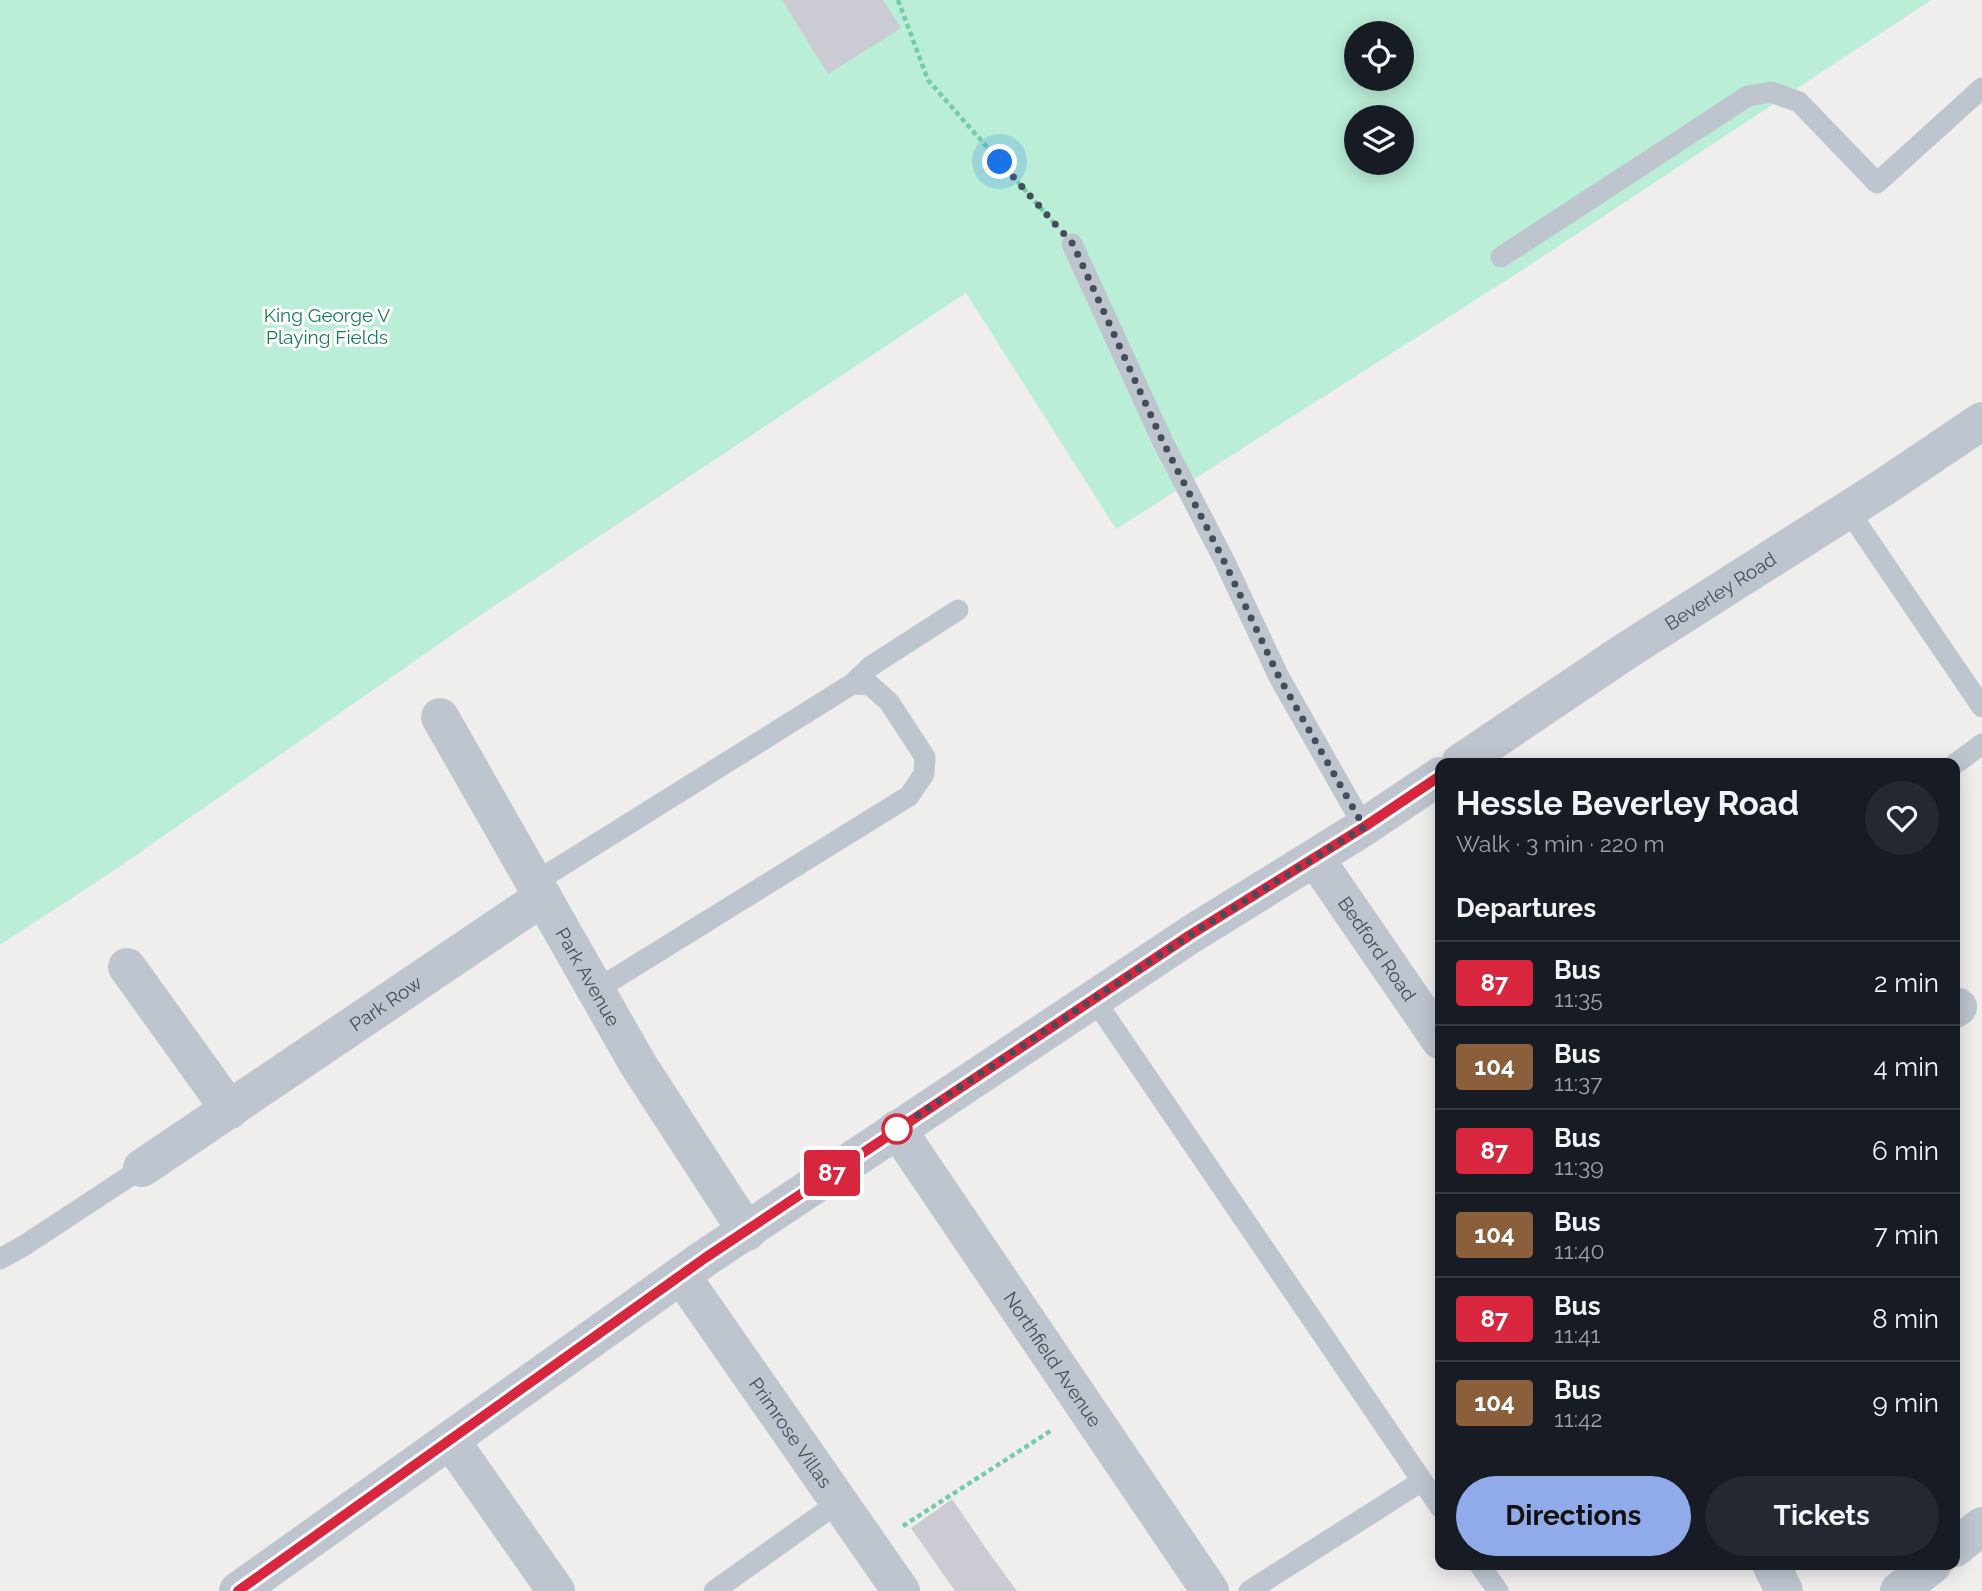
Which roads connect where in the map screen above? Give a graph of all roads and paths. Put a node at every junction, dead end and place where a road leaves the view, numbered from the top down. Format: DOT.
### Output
graph roads {
  1 [pos="898,0"];
  2 [pos="1982,88"];
  3 [pos="1073,244"];
  4 [pos="1501,257"];
  5 [pos="1982,421"];
  6 [pos="1848,510"];
  7 [pos="958,610"];
  8 [pos="852,684"];
  9 [pos="1982,707"];
  10 [pos="440,717"];
  11 [pos="1982,744"];
  12 [pos="1467,758"];
  13 [pos="1960,760"];
  14 [pos="1435,779"];
  15 [pos="1364,827"];
  16 [pos="1315,858"];
  17 [pos="539,890"];
  18 [pos="127,967"];
  19 [pos="596,990"];
  20 [pos="1094,999"];
  21 [pos="1435,1033"];
  22 [pos="230,1110"];
  23 [pos="897,1129"];
  24 [pos="142,1168"];
  25 [pos="747,1232"];
  26 [pos="0,1259"];
  27 [pos="681,1275"];
  28 [pos="1085,1408"];
  29 [pos="451,1441"];
  30 [pos="1422,1481"];
  31 [pos="1435,1500"];
  32 [pos="839,1502"];
  33 [pos="1982,1527"];
  34 [pos="1960,1544"];
  35 [pos="870,1547"];
  36 [pos="1483,1570"];
  37 [pos="1774,1570"];
  38 [pos="1925,1570"];
  39 [pos="238,1591"];
  40 [pos="556,1591"];
  41 [pos="714,1591"];
  42 [pos="901,1591"];
  43 [pos="1210,1591"];
  44 [pos="1249,1591"];
  45 [pos="1497,1591"];
  46 [pos="1784,1591"];
  47 [pos="1899,1591"];
  1 -- 3 [label="path"];
  2 -- 4 [label="lane"];
  3 -- 15 [label="lane"];
  5 -- 6 [label="street, Beverley Road"];
  6 -- 9 [label="lane"];
  6 -- 12 [label="street, Beverley Road"];
  7 -- 8 [label="lane"];
  8 -- 17 [label="lane"];
  8 -- 19 [label="lane"];
  10 -- 17 [label="street, Park Avenue"];
  11 -- 13 [label="lane"];
  14 -- 15 [label="street"];
  15 -- 16 [label="street"];
  16 -- 20 [label="street"];
  16 -- 21 [label="street, Bedford Road"];
  17 -- 19 [label="street, Park Avenue"];
  17 -- 22 [label="street, Park Row"];
  18 -- 22 [label="street"];
  19 -- 25 [label="street, Park Avenue"];
  20 -- 23 [label="street"];
  20 -- 30 [label="lane"];
  22 -- 24 [label="street, Park Row"];
  23 -- 25 [label="street"];
  23 -- 28 [label="street, Northfield Avenue"];
  24 -- 26 [label="lane"];
  25 -- 27 [label="street"];
  27 -- 29 [label="street"];
  27 -- 32 [label="street, Primrose Villas"];
  28 -- 35 [label="path"];
  28 -- 43 [label="street, Northfield Avenue"];
  29 -- 39 [label="street"];
  29 -- 40 [label="street"];
  30 -- 31 [label="lane"];
  30 -- 44 [label="lane"];
  32 -- 35 [label="street, Primrose Villas"];
  32 -- 41 [label="lane"];
  33 -- 34 [label="street"];
  35 -- 42 [label="street, Primrose Villas"];
  36 -- 45 [label="lane"];
  37 -- 46 [label="street"];
  38 -- 47 [label="street"];
}
